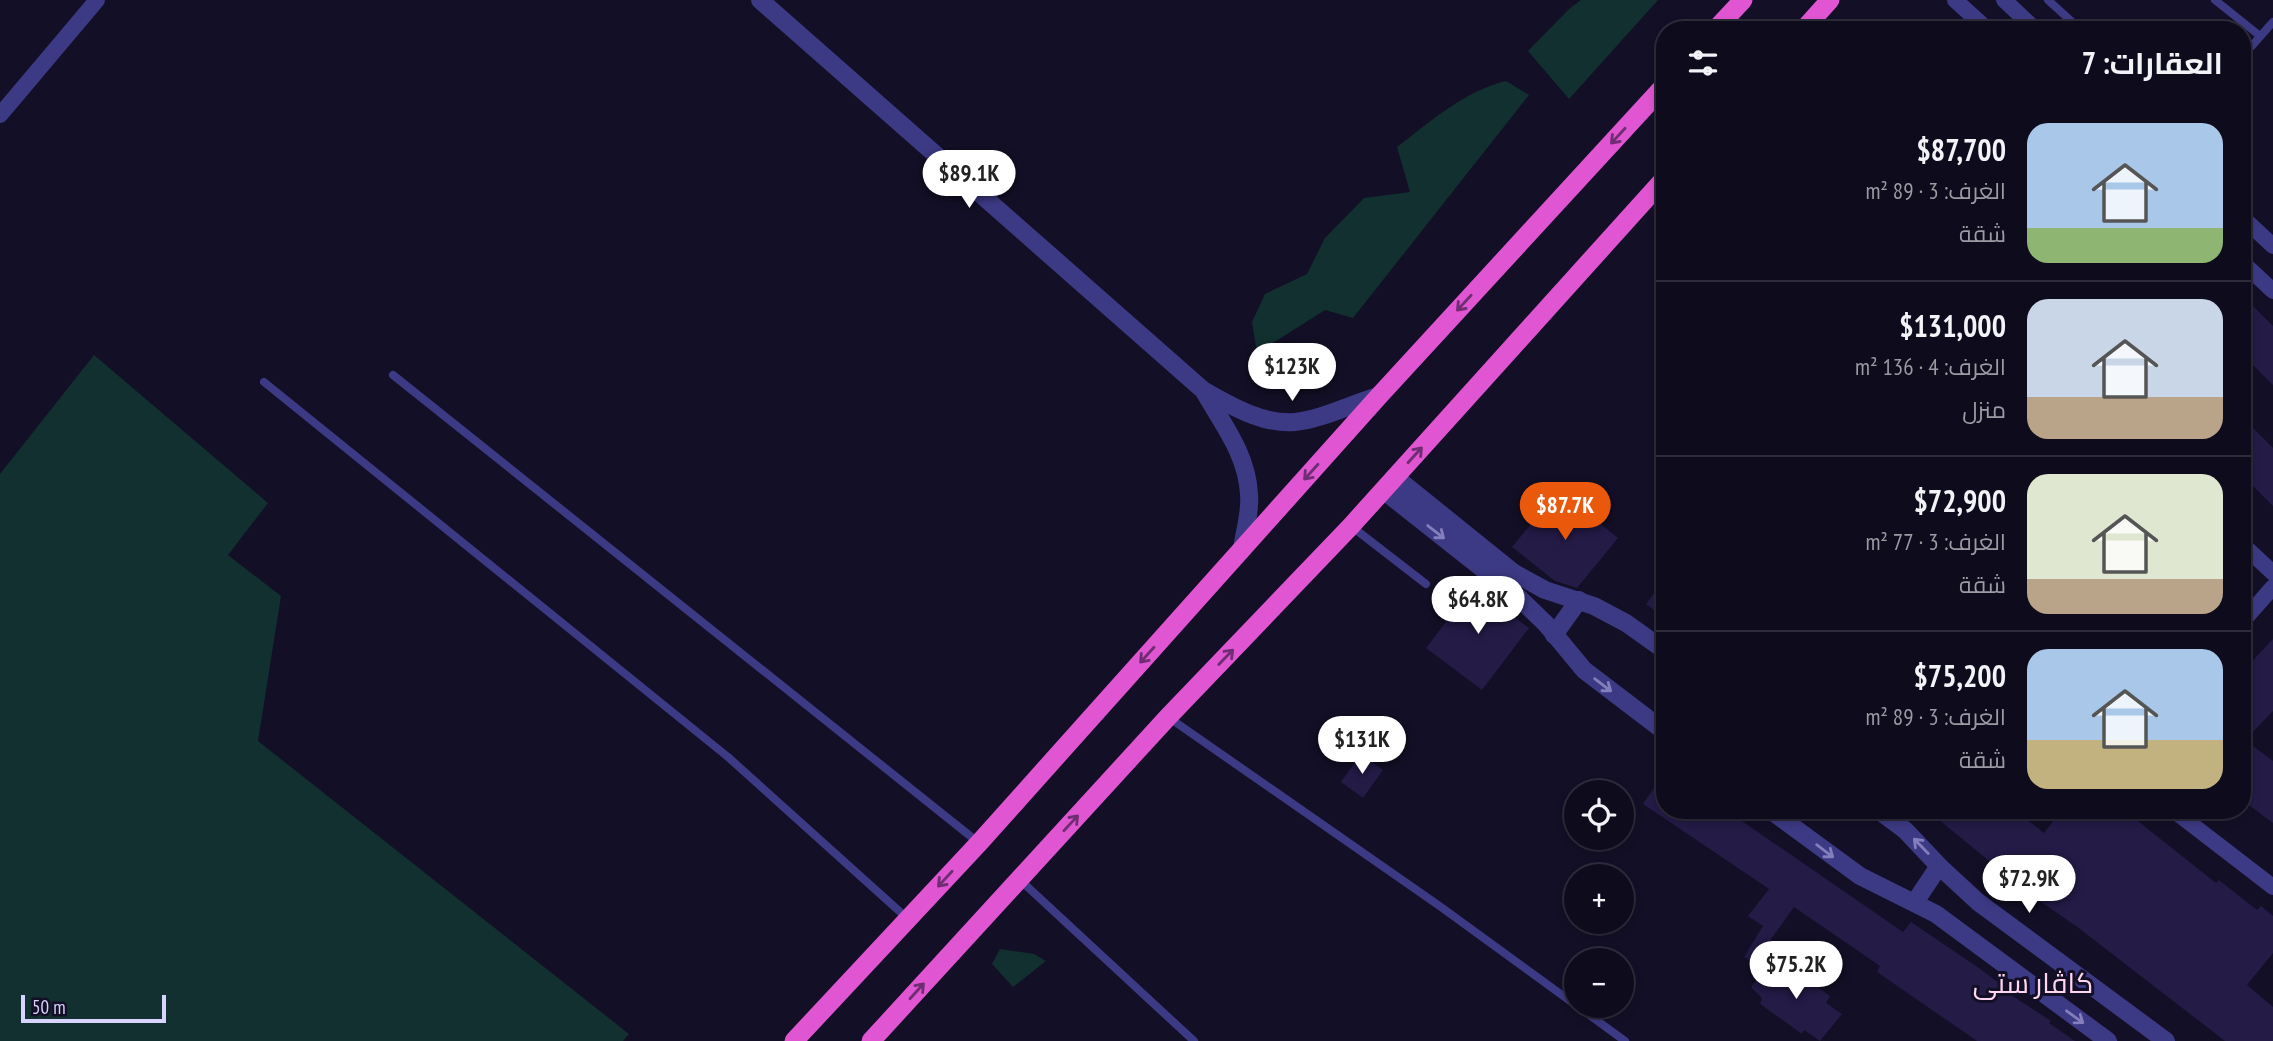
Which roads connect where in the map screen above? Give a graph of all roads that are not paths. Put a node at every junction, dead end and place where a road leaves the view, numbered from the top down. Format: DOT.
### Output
graph roads {
  1 [pos="97,0"];
  2 [pos="760,0"];
  3 [pos="1743,0"];
  4 [pos="1830,0"];
  5 [pos="1955,0"];
  6 [pos="2004,0"];
  7 [pos="2048,0"];
  8 [pos="2215,0"];
  9 [pos="1724,21"];
  10 [pos="1811,21"];
  11 [pos="1978,21"];
  12 [pos="2026,21"];
  13 [pos="2071,21"];
  14 [pos="2241,21"];
  15 [pos="2273,22"];
  16 [pos="2251,30"];
  17 [pos="2260,37"];
  18 [pos="2251,47"];
  19 [pos="1656,95"];
  20 [pos="0,115"];
  21 [pos="1656,188"];
  22 [pos="2251,225"];
  23 [pos="2273,246"];
  24 [pos="2251,270"];
  25 [pos="2273,291"];
  26 [pos="393,375"];
  27 [pos="264,382"];
  28 [pos="1203,390"];
  29 [pos="1378,396"];
  30 [pos="1389,483"];
  31 [pos="1351,526"];
  32 [pos="1242,550"];
  33 [pos="2251,552"];
  34 [pos="2273,573"];
  35 [pos="1426,584"];
  36 [pos="2273,587"];
  37 [pos="1522,589"];
  38 [pos="1579,600"];
  39 [pos="2251,612"];
  40 [pos="1554,635"];
  41 [pos="1656,644"];
  42 [pos="1168,717"];
  43 [pos="1656,725"];
  44 [pos="1782,819"];
  45 [pos="1890,819"];
  46 [pos="2185,819"];
  47 [pos="979,844"];
  48 [pos="1939,866"];
  49 [pos="1019,879"];
  50 [pos="2273,887"];
  51 [pos="1915,902"];
  52 [pos="908,919"];
  53 [pos="1564,997"];
  54 [pos="1593,1018"];
  55 [pos="794,1041"];
  56 [pos="871,1041"];
  57 [pos="1194,1041"];
  58 [pos="1625,1041"];
  59 [pos="2108,1041"];
  60 [pos="2166,1041"];
  1 -- 20 [label="street"];
  2 -- 28 [label="street"];
  3 -- 9 [label="highway"];
  4 -- 10 [label="highway"];
  5 -- 11 [label="street"];
  6 -- 12 [label="street"];
  7 -- 13 [label="lane"];
  8 -- 14 [label="lane"];
  15 -- 17 [label="lane"];
  16 -- 17 [label="lane"];
  17 -- 18 [label="lane"];
  19 -- 29 [label="highway, one-way"];
  30 -- 21 [label="highway, one-way"];
  22 -- 23 [label="street"];
  24 -- 25 [label="street"];
  26 -- 47 [label="lane"];
  27 -- 52 [label="lane"];
  28 -- 29 [label="street"];
  28 -- 32 [label="street"];
  29 -- 32 [label="highway, one-way"];
  30 -- 31 [label="highway"];
  30 -- 37 [label="street"];
  31 -- 35 [label="lane"];
  42 -- 31 [label="highway, one-way"];
  32 -- 47 [label="highway, one-way"];
  33 -- 34 [label="street"];
  36 -- 39 [label="street"];
  37 -- 38 [label="street"];
  37 -- 40 [label="street"];
  38 -- 40 [label="street"];
  38 -- 41 [label="street"];
  40 -- 43 [label="street, one-way"];
  49 -- 42 [label="highway, one-way"];
  42 -- 53 [label="lane"];
  44 -- 51 [label="street, one-way"];
  48 -- 45 [label="street, one-way"];
  46 -- 50 [label="street"];
  47 -- 52 [label="highway, one-way"];
  48 -- 51 [label="street"];
  48 -- 60 [label="street"];
  56 -- 49 [label="highway, one-way"];
  49 -- 57 [label="lane"];
  51 -- 59 [label="street, one-way"];
  52 -- 55 [label="highway"];
  54 -- 58 [label="lane"];
}
